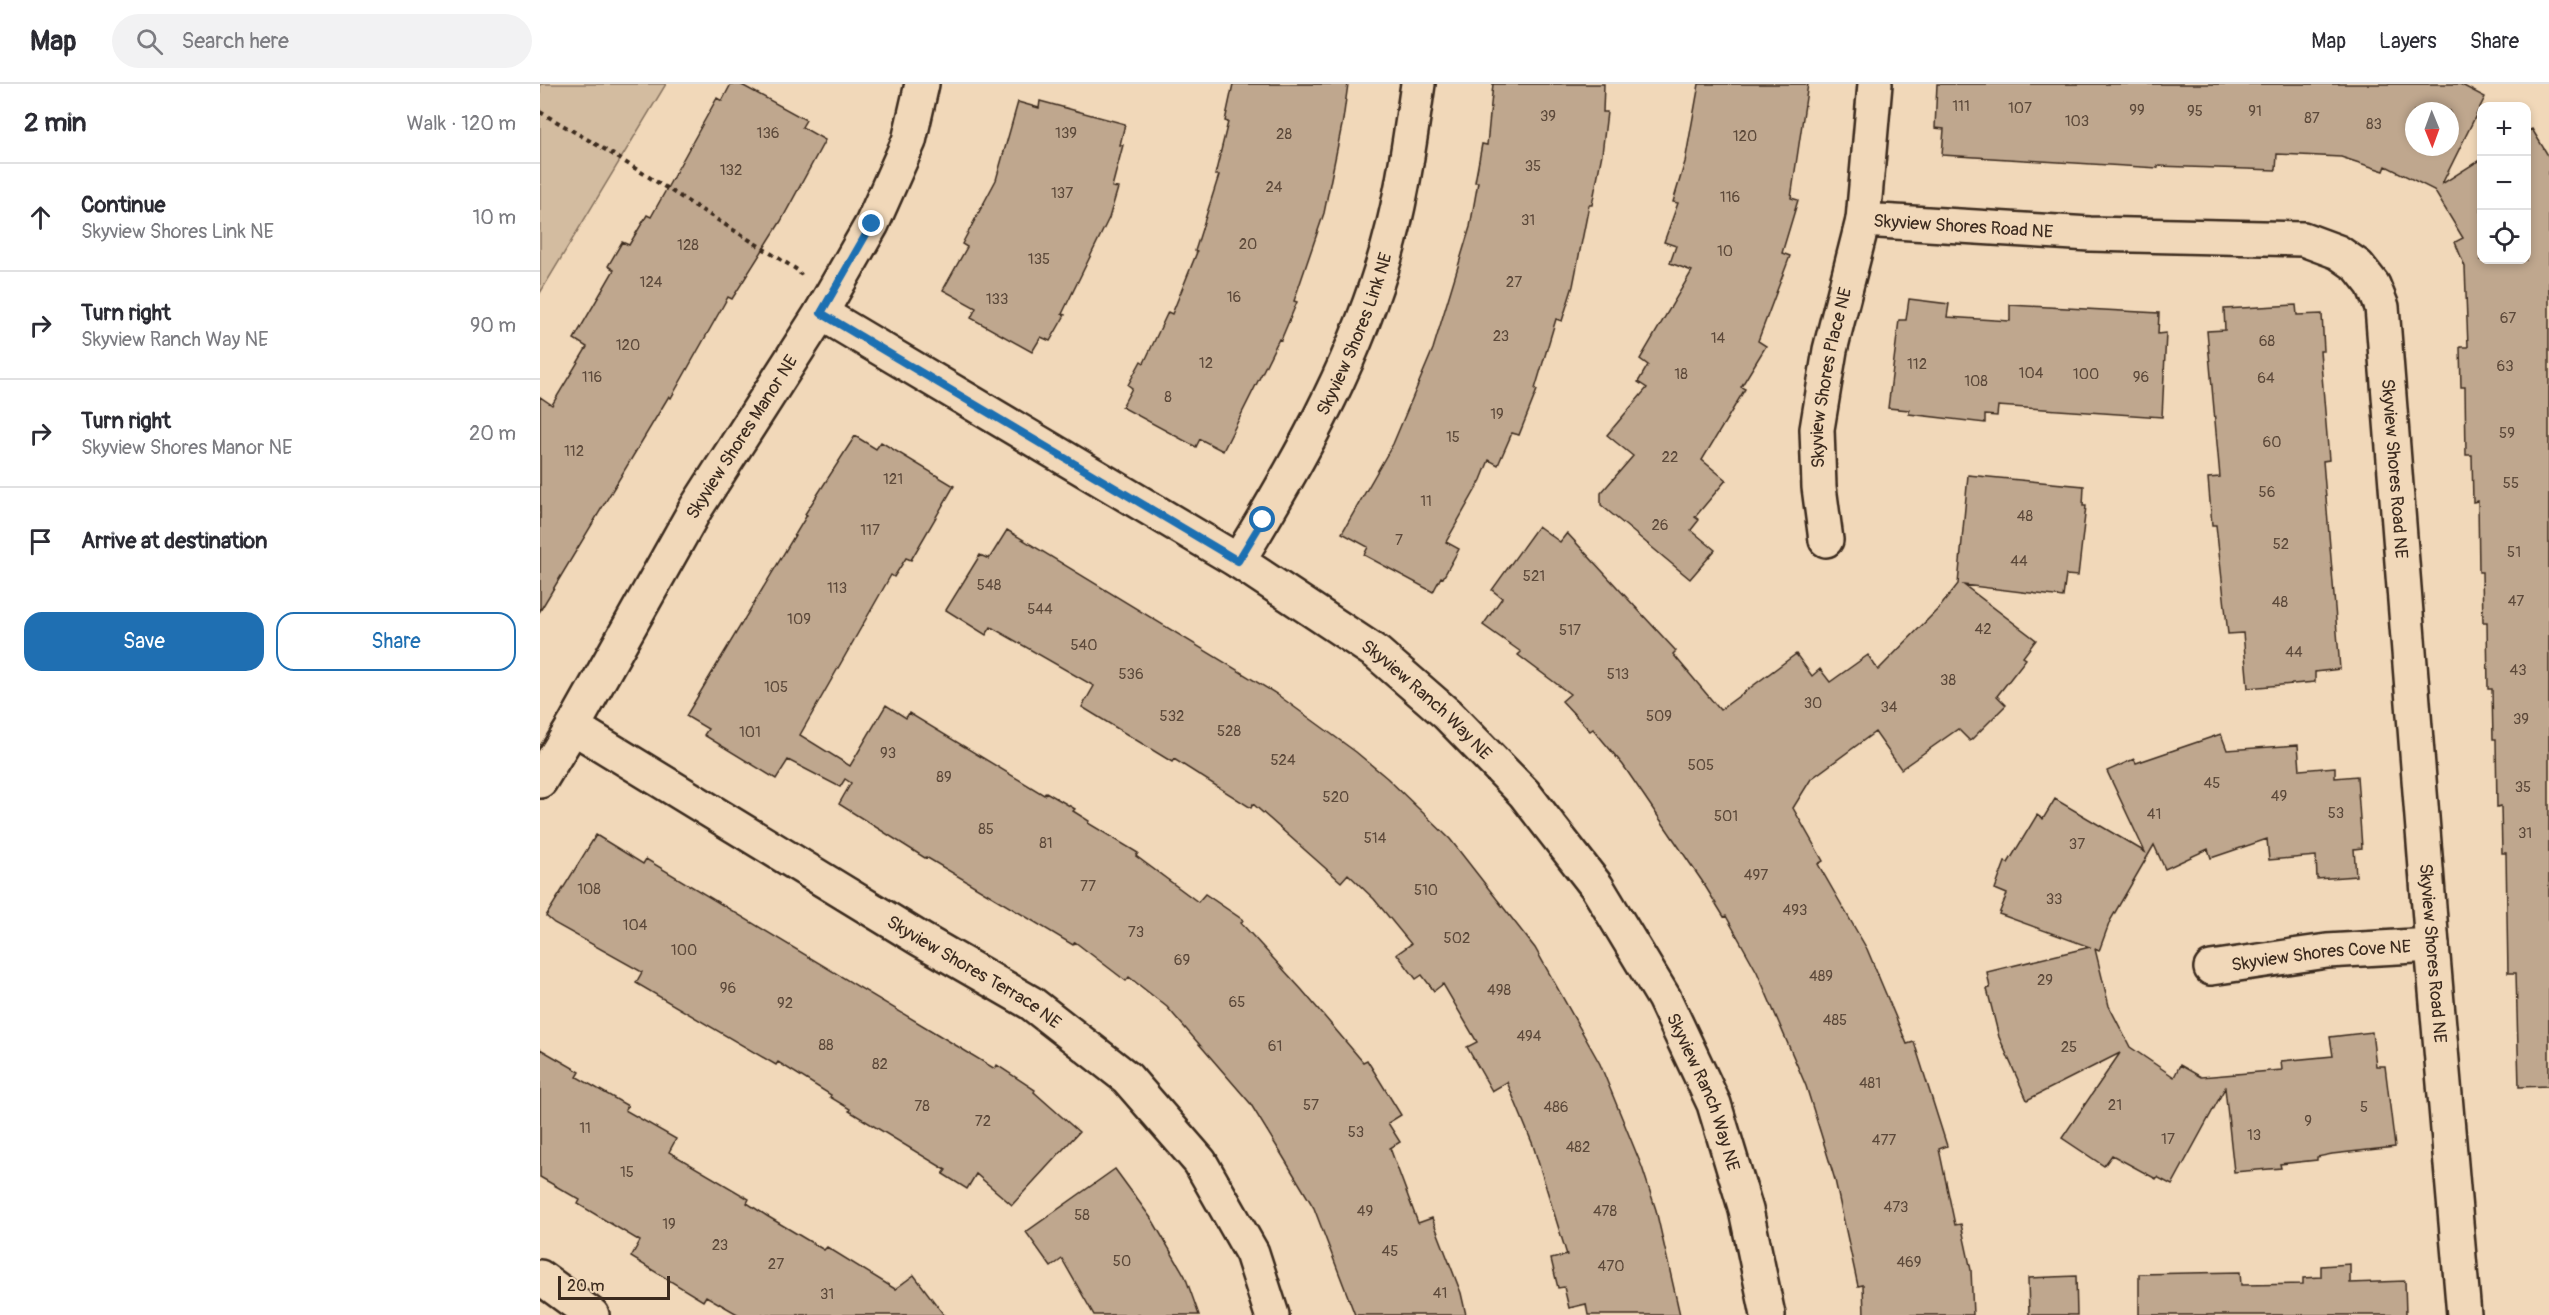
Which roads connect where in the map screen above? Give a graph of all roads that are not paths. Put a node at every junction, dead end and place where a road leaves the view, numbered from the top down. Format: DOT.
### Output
graph roads {
  1 [pos="922,84"];
  2 [pos="1418,84"];
  3 [pos="1875,84"];
  4 [pos="1863,220"];
  5 [pos="821,313"];
  6 [pos="1826,540"];
  7 [pos="1238,561"];
  8 [pos="573,727"];
  9 [pos="540,781"];
  10 [pos="2432,945"];
  11 [pos="2211,968"];
  12 [pos="540,1277"];
  13 [pos="592,1315"];
  14 [pos="1272,1315"];
  15 [pos="1768,1315"];
  16 [pos="2464,1315"];
  1 -- 5 [label="street, Skyview Shores Manor NE"];
  2 -- 7 [label="street, Skyview Shores Link NE"];
  3 -- 4 [label="street, Skyview Shores Road NE"];
  4 -- 6 [label="street, Skyview Shores Place NE"];
  4 -- 10 [label="street, Skyview Shores Road NE"];
  5 -- 7 [label="street, Skyview Ranch Way NE"];
  5 -- 8 [label="street, Skyview Shores Manor NE"];
  7 -- 15 [label="street, Skyview Ranch Way NE"];
  8 -- 9 [label="street, Skyview Shores Manor NE"];
  8 -- 14 [label="street, Skyview Shores Terrace NE"];
  10 -- 11 [label="street, Skyview Shores Cove NE"];
  10 -- 16 [label="street, Skyview Shores Road NE"];
  12 -- 13 [label="street"];
}
